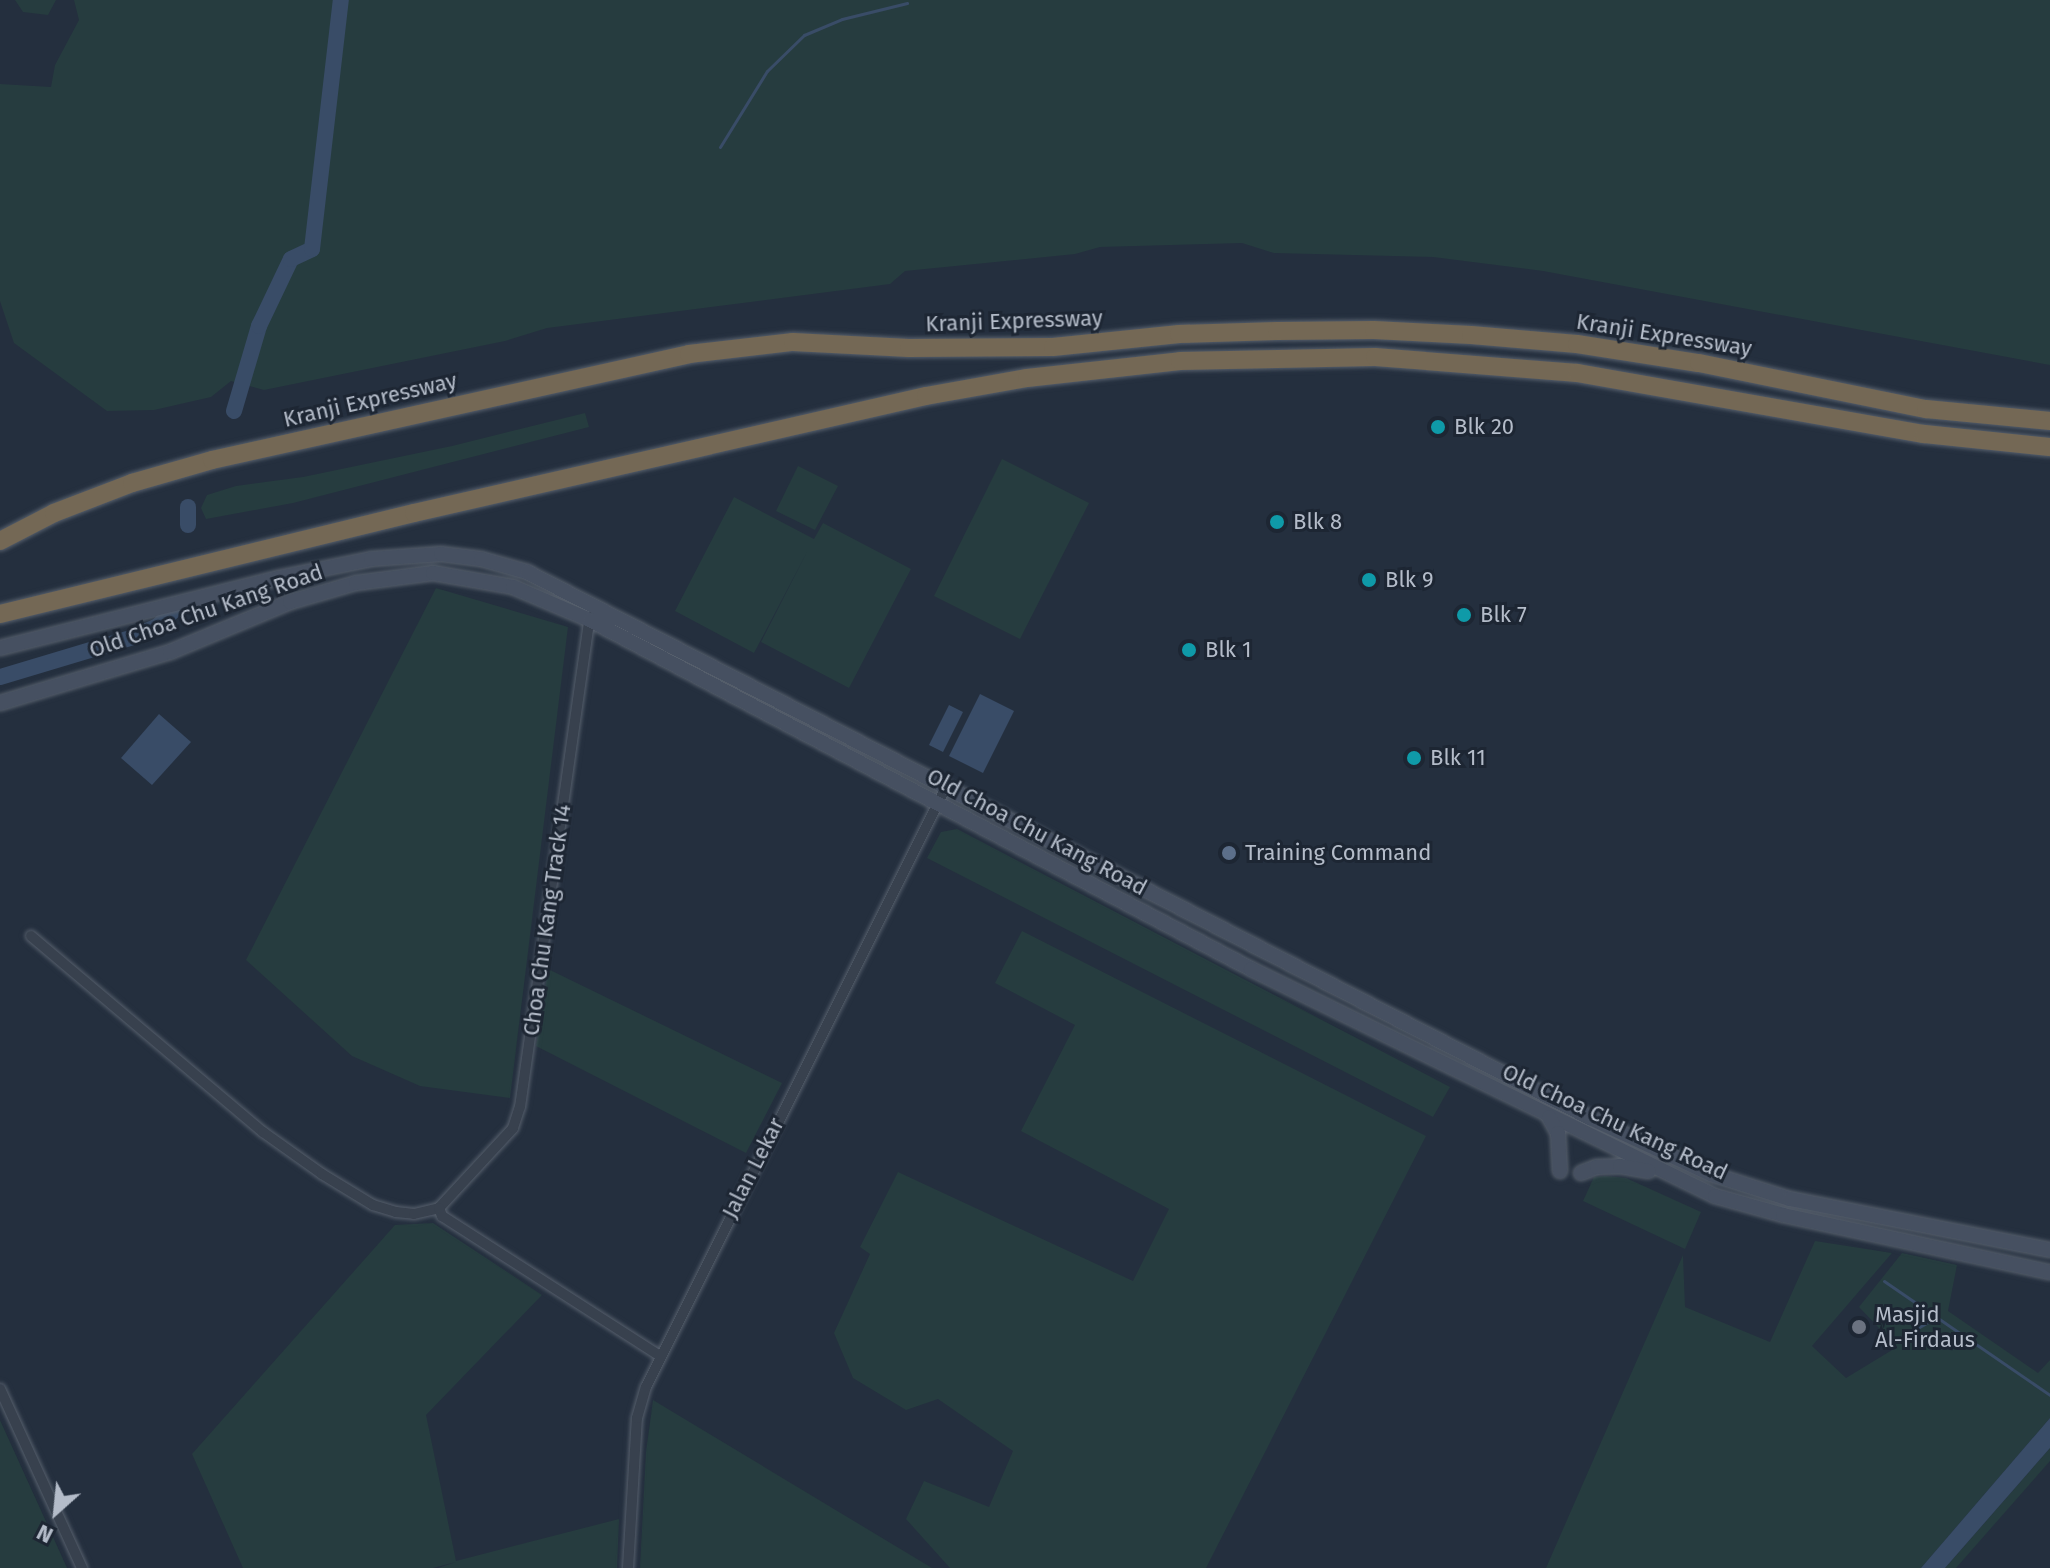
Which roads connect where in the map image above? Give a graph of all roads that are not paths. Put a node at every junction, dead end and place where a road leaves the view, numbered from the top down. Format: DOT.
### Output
graph roads {
  1 [pos="2050,421"];
  2 [pos="2050,447"];
  3 [pos="0,541"];
  4 [pos="278,578"];
  5 [pos="290,602"];
  6 [pos="593,603"];
  7 [pos="0,614"];
  8 [pos="590,620"];
  9 [pos="0,648"];
  10 [pos="0,703"];
  11 [pos="946,787"];
  12 [pos="936,806"];
  13 [pos="31,936"];
  14 [pos="1249,943"];
  15 [pos="1251,969"];
  16 [pos="1549,1117"];
  17 [pos="1560,1171"];
  18 [pos="1581,1173"];
  19 [pos="1665,1173"];
  20 [pos="439,1208"];
  21 [pos="1979,1235"];
  22 [pos="2050,1250"];
  23 [pos="2032,1267"];
  24 [pos="2050,1272"];
  25 [pos="660,1356"];
  26 [pos="0,1389"];
  27 [pos="82,1568"];
  28 [pos="628,1568"];
  1 -- 3 [label="highway, Kranji Expressway"];
  2 -- 7 [label="highway"];
  4 -- 5 [label="main road"];
  4 -- 6 [label="main road, Old Choa Chu Kang Road"];
  4 -- 9 [label="main road, Old Choa Chu Kang Road"];
  5 -- 8 [label="main road, Old Choa Chu Kang Road"];
  5 -- 10 [label="main road, Old Choa Chu Kang Road"];
  6 -- 8 [label="street, Choa Chu Kang Track 14"];
  6 -- 11 [label="main road, Old Choa Chu Kang Road"];
  8 -- 12 [label="main road, Old Choa Chu Kang Road"];
  8 -- 20 [label="street, Choa Chu Kang Track 14"];
  11 -- 12 [label="street, Jalan Lekar"];
  11 -- 14 [label="main road, Old Choa Chu Kang Road"];
  12 -- 15 [label="main road, Old Choa Chu Kang Road"];
  12 -- 25 [label="street, Jalan Lekar"];
  13 -- 20 [label="street"];
  14 -- 15 [label="main road"];
  14 -- 21 [label="main road, Old Choa Chu Kang Road"];
  15 -- 16 [label="main road, Old Choa Chu Kang Road"];
  16 -- 17 [label="main road"];
  16 -- 19 [label="main road, Old Choa Chu Kang Road"];
  18 -- 19 [label="main road"];
  19 -- 23 [label="main road, Old Choa Chu Kang Road"];
  20 -- 25 [label="street"];
  21 -- 22 [label="main road, Old Choa Chu Kang Road"];
  21 -- 23 [label="main road"];
  23 -- 24 [label="main road, Old Choa Chu Kang Road"];
  25 -- 28 [label="street, Jalan Lekar"];
  26 -- 27 [label="street"];
}
